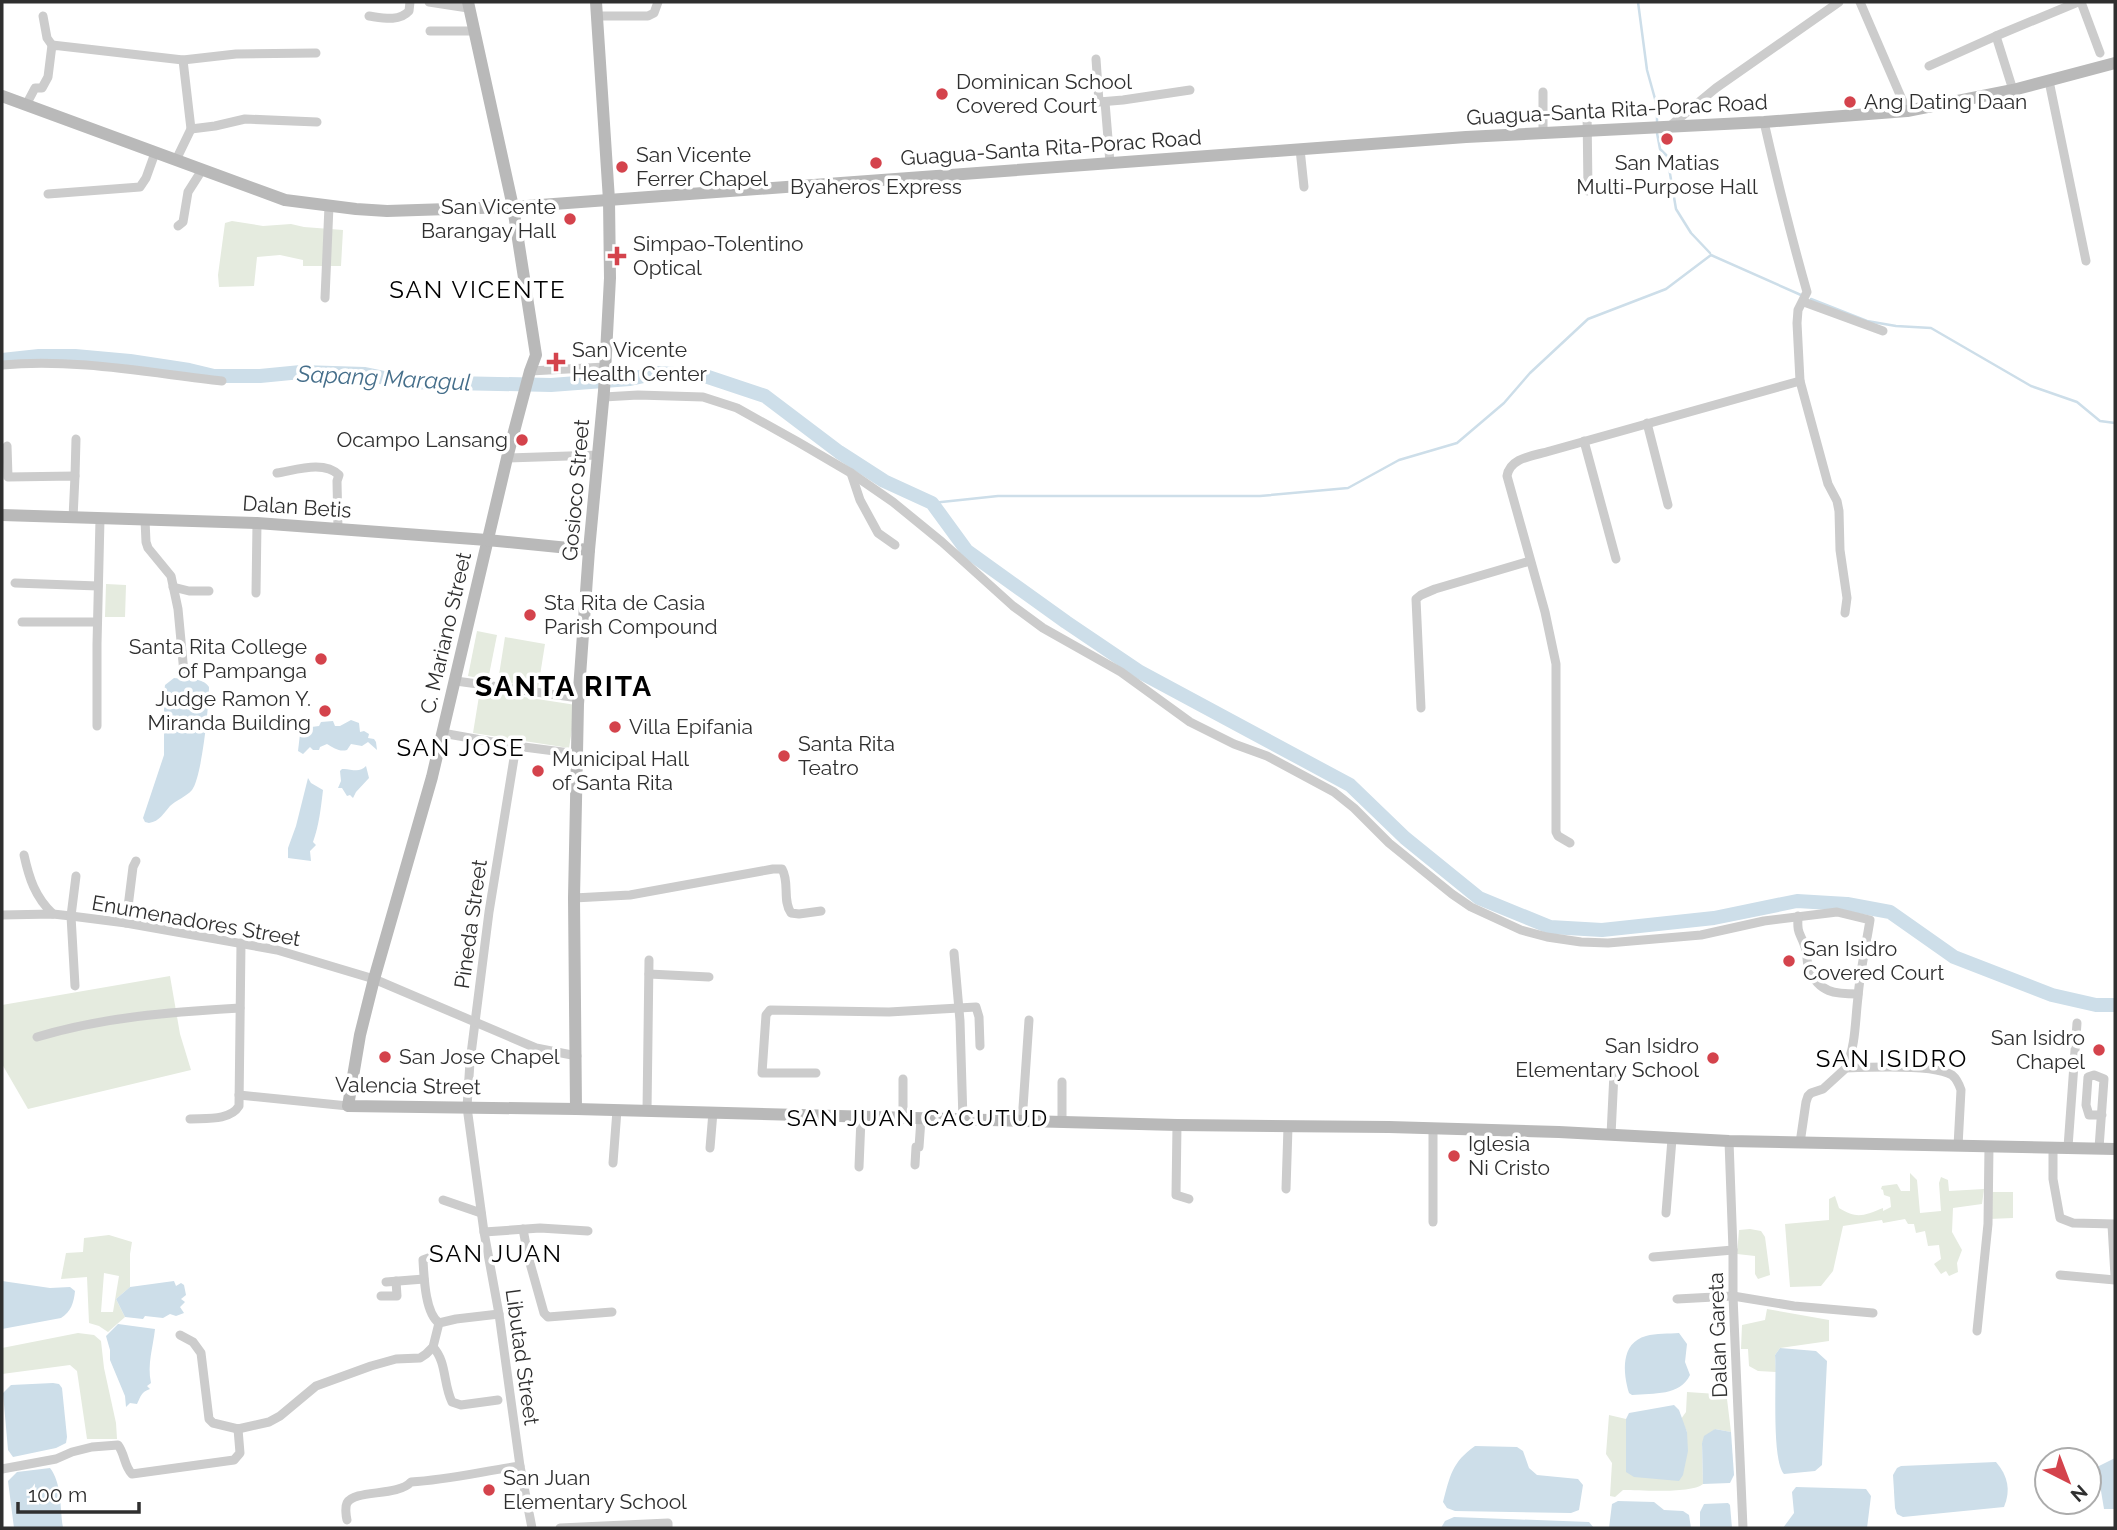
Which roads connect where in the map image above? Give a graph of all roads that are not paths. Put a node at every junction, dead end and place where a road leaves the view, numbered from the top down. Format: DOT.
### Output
graph roads {
  1 [pos="410,2"];
  2 [pos="429,2"];
  3 [pos="596,2"];
  4 [pos="658,2"];
  5 [pos="1839,2"];
  6 [pos="1860,2"];
  7 [pos="2080,2"];
  8 [pos="468,5"];
  9 [pos="1825,7"];
  10 [pos="43,16"];
  11 [pos="369,16"];
  12 [pos="597,16"];
  13 [pos="430,31"];
  14 [pos="473,31"];
  15 [pos="1996,36"];
  16 [pos="52,45"];
  17 [pos="316,53"];
  18 [pos="2100,53"];
  19 [pos="1096,59"];
  20 [pos="183,60"];
  21 [pos="2115,63"];
  22 [pos="1929,66"];
  23 [pos="2049,81"];
  24 [pos="1190,90"];
  25 [pos="2013,90"];
  26 [pos="1543,92"];
  27 [pos="2,96"];
  28 [pos="1105,102"];
  29 [pos="26,105"];
  30 [pos="1587,110"];
  31 [pos="1907,111"];
  32 [pos="317,122"];
  33 [pos="1764,122"];
  34 [pos="1662,128"];
  35 [pos="191,129"];
  36 [pos="1587,132"];
  37 [pos="1543,134"];
  38 [pos="1300,149"];
  39 [pos="155,153"];
  40 [pos="176,160"];
  41 [pos="1110,163"];
  42 [pos="202,170"];
  43 [pos="1304,187"];
  44 [pos="1602,191"];
  45 [pos="48,194"];
  46 [pos="609,200"];
  47 [pos="329,206"];
  48 [pos="513,207"];
  49 [pos="178,226"];
  50 [pos="2086,261"];
  51 [pos="325,298"];
  52 [pos="1804,302"];
  53 [pos="1883,331"];
  54 [pos="2,365"];
  55 [pos="605,368"];
  56 [pos="529,373"];
  57 [pos="1800,381"];
  58 [pos="222,382"];
  59 [pos="604,394"];
  60 [pos="1647,424"];
  61 [pos="75,439"];
  62 [pos="1584,441"];
  63 [pos="7,446"];
  64 [pos="599,455"];
  65 [pos="507,458"];
  66 [pos="277,473"];
  67 [pos="851,473"];
  68 [pos="75,476"];
  69 [pos="1668,505"];
  70 [pos="2,515"];
  71 [pos="73,519"];
  72 [pos="100,519"];
  73 [pos="145,520"];
  74 [pos="257,523"];
  75 [pos="338,529"];
  76 [pos="488,540"];
  77 [pos="895,545"];
  78 [pos="589,550"];
  79 [pos="1616,559"];
  80 [pos="1530,562"];
  81 [pos="15,583"];
  82 [pos="98,586"];
  83 [pos="173,587"];
  84 [pos="209,591"];
  85 [pos="256,593"];
  86 [pos="1845,613"];
  87 [pos="22,622"];
  88 [pos="97,622"];
  89 [pos="184,673"];
  90 [pos="456,681"];
  91 [pos="579,698"];
  92 [pos="1421,708"];
  93 [pos="97,726"];
  94 [pos="442,733"];
  95 [pos="516,746"];
  96 [pos="578,754"];
  97 [pos="1570,843"];
  98 [pos="24,855"];
  99 [pos="136,861"];
  100 [pos="76,876"];
  101 [pos="574,898"];
  102 [pos="821,911"];
  103 [pos="53,914"];
  104 [pos="2,915"];
  105 [pos="71,916"];
  106 [pos="1798,916"];
  107 [pos="126,923"];
  108 [pos="241,943"];
  109 [pos="954,953"];
  110 [pos="649,960"];
  111 [pos="649,974"];
  112 [pos="709,977"];
  113 [pos="374,979"];
  114 [pos="75,986"];
  115 [pos="1858,995"];
  116 [pos="240,1008"];
  117 [pos="959,1008"];
  118 [pos="1029,1020"];
  119 [pos="476,1022"];
  120 [pos="2077,1023"];
  121 [pos="37,1037"];
  122 [pos="980,1046"];
  123 [pos="577,1056"];
  124 [pos="1846,1068"];
  125 [pos="816,1073"];
  126 [pos="1614,1073"];
  127 [pos="904,1079"];
  128 [pos="1062,1082"];
  129 [pos="240,1095"];
  130 [pos="348,1105"];
  131 [pos="467,1107"];
  132 [pos="576,1109"];
  133 [pos="617,1110"];
  134 [pos="647,1111"];
  135 [pos="713,1112"];
  136 [pos="2102,1115"];
  137 [pos="861,1118"];
  138 [pos="190,1119"];
  139 [pos="903,1119"];
  140 [pos="921,1119"];
  141 [pos="963,1120"];
  142 [pos="1022,1122"];
  143 [pos="1062,1122"];
  144 [pos="1177,1125"];
  145 [pos="1288,1127"];
  146 [pos="1433,1129"];
  147 [pos="1611,1135"];
  148 [pos="1672,1139"];
  149 [pos="1729,1141"];
  150 [pos="1800,1143"];
  151 [pos="1958,1146"];
  152 [pos="1989,1146"];
  153 [pos="2053,1147"];
  154 [pos="2068,1147"];
  155 [pos="710,1148"];
  156 [pos="2099,1148"];
  157 [pos="2115,1149"];
  158 [pos="613,1163"];
  159 [pos="915,1165"];
  160 [pos="859,1167"];
  161 [pos="1286,1189"];
  162 [pos="1189,1199"];
  163 [pos="443,1200"];
  164 [pos="481,1213"];
  165 [pos="1666,1213"];
  166 [pos="1433,1222"];
  167 [pos="2114,1225"];
  168 [pos="523,1229"];
  169 [pos="588,1231"];
  170 [pos="484,1232"];
  171 [pos="1733,1250"];
  172 [pos="431,1257"];
  173 [pos="1653,1257"];
  174 [pos="2060,1275"];
  175 [pos="2115,1278"];
  176 [pos="424,1279"];
  177 [pos="382,1296"];
  178 [pos="1733,1296"];
  179 [pos="1677,1299"];
  180 [pos="611,1312"];
  181 [pos="1873,1313"];
  182 [pos="499,1314"];
  183 [pos="439,1323"];
  184 [pos="1977,1331"];
  185 [pos="180,1335"];
  186 [pos="433,1347"];
  187 [pos="498,1400"];
  188 [pos="238,1429"];
  189 [pos="520,1466"];
  190 [pos="2,1469"];
  191 [pos="347,1520"];
  192 [pos="618,1527"];
  193 [pos="531,1528"];
  194 [pos="560,1528"];
  195 [pos="668,1528"];
  196 [pos="1743,1528"];
  1 -- 11 [label="street"];
  2 -- 8 [label="street"];
  3 -- 12 [label="street, Gosioco Street"];
  4 -- 12 [label="street"];
  5 -- 9 [label="street"];
  6 -- 31 [label="street"];
  7 -- 15 [label="street"];
  7 -- 18 [label="street"];
  8 -- 14 [label="street, C. Mariano Street"];
  9 -- 34 [label="street"];
  10 -- 16 [label="street"];
  12 -- 46 [label="street, Gosioco Street"];
  13 -- 14 [label="street"];
  14 -- 48 [label="street, C. Mariano Street"];
  15 -- 22 [label="street"];
  15 -- 25 [label="street"];
  16 -- 20 [label="street"];
  16 -- 29 [label="street"];
  17 -- 20 [label="street"];
  19 -- 28 [label="street"];
  20 -- 35 [label="street"];
  21 -- 23 [label="street, Guagua-Santa Rita-Porac Road"];
  23 -- 25 [label="street, Guagua-Santa Rita-Porac Road"];
  23 -- 50 [label="street"];
  24 -- 28 [label="street"];
  25 -- 31 [label="street, Guagua-Santa Rita-Porac Road"];
  26 -- 37 [label="street"];
  27 -- 29 [label="street, Guagua-Santa Rita-Porac Road"];
  28 -- 41 [label="street"];
  29 -- 39 [label="street, Guagua-Santa Rita-Porac Road"];
  30 -- 36 [label="street"];
  31 -- 33 [label="street, Guagua-Santa Rita-Porac Road"];
  32 -- 35 [label="street"];
  33 -- 34 [label="street, Guagua-Santa Rita-Porac Road"];
  33 -- 52 [label="street"];
  34 -- 36 [label="street, Guagua-Santa Rita-Porac Road"];
  35 -- 40 [label="street"];
  36 -- 37 [label="street, Guagua-Santa Rita-Porac Road"];
  36 -- 44 [label="street"];
  37 -- 38 [label="street, Guagua-Santa Rita-Porac Road"];
  38 -- 41 [label="street, Guagua-Santa Rita-Porac Road"];
  38 -- 43 [label="street"];
  39 -- 40 [label="street, Guagua-Santa Rita-Porac Road"];
  39 -- 45 [label="street"];
  40 -- 42 [label="street, Guagua-Santa Rita-Porac Road"];
  41 -- 46 [label="street, Guagua-Santa Rita-Porac Road"];
  42 -- 47 [label="street, Guagua-Santa Rita-Porac Road"];
  42 -- 49 [label="street"];
  46 -- 48 [label="street, Guagua-Santa Rita-Porac Road"];
  46 -- 55 [label="street, Gosioco Street"];
  47 -- 48 [label="street, Guagua-Santa Rita-Porac Road"];
  47 -- 51 [label="street"];
  48 -- 56 [label="street, C. Mariano Street"];
  52 -- 53 [label="street"];
  52 -- 57 [label="street"];
  54 -- 58 [label="street"];
  55 -- 56 [label="street"];
  55 -- 59 [label="street, Gosioco Street"];
  56 -- 65 [label="street, C. Mariano Street"];
  57 -- 60 [label="street"];
  57 -- 86 [label="street"];
  59 -- 64 [label="street, Gosioco Street"];
  59 -- 67 [label="street"];
  60 -- 62 [label="street"];
  60 -- 69 [label="street"];
  61 -- 68 [label="street"];
  62 -- 79 [label="street"];
  62 -- 80 [label="street"];
  63 -- 68 [label="street"];
  64 -- 65 [label="street"];
  64 -- 78 [label="street, Gosioco Street"];
  65 -- 76 [label="street, C. Mariano Street"];
  66 -- 75 [label="street"];
  67 -- 77 [label="street"];
  67 -- 106 [label="street"];
  68 -- 71 [label="street"];
  70 -- 71 [label="street, Dalan Betis"];
  71 -- 72 [label="street, Dalan Betis"];
  72 -- 73 [label="street, Dalan Betis"];
  72 -- 82 [label="street"];
  73 -- 74 [label="street, Dalan Betis"];
  73 -- 83 [label="street"];
  74 -- 75 [label="street, Dalan Betis"];
  74 -- 85 [label="street"];
  75 -- 76 [label="street, Dalan Betis"];
  76 -- 78 [label="street, Dalan Betis"];
  76 -- 90 [label="street, C. Mariano Street"];
  78 -- 91 [label="street, Gosioco Street"];
  80 -- 92 [label="street"];
  80 -- 97 [label="street"];
  81 -- 82 [label="street"];
  82 -- 88 [label="street"];
  83 -- 84 [label="street"];
  83 -- 89 [label="street"];
  87 -- 88 [label="street"];
  88 -- 93 [label="street"];
  90 -- 91 [label="street"];
  90 -- 94 [label="street, C. Mariano Street"];
  91 -- 96 [label="street, Gosioco Street"];
  94 -- 95 [label="street"];
  94 -- 113 [label="street, C. Mariano Street"];
  95 -- 96 [label="street"];
  95 -- 119 [label="street, Pineda Street"];
  96 -- 101 [label="street, Gosioco Street"];
  98 -- 103 [label="street"];
  99 -- 107 [label="street"];
  100 -- 105 [label="street"];
  101 -- 102 [label="street"];
  101 -- 123 [label="street, Gosioco Street"];
  103 -- 104 [label="street, Enumenadores Street"];
  103 -- 105 [label="street, Enumenadores Street"];
  105 -- 107 [label="street, Enumenadores Street"];
  105 -- 114 [label="street"];
  106 -- 115 [label="street"];
  106 -- 115 [label="street"];
  107 -- 108 [label="street, Enumenadores Street"];
  108 -- 113 [label="street, Enumenadores Street"];
  108 -- 116 [label="street"];
  109 -- 117 [label="street"];
  110 -- 111 [label="street"];
  111 -- 112 [label="street"];
  111 -- 134 [label="street"];
  113 -- 119 [label="street, Enumenadores Street"];
  113 -- 130 [label="street, C. Mariano Street"];
  115 -- 124 [label="street"];
  116 -- 121 [label="street"];
  116 -- 129 [label="street"];
  117 -- 122 [label="street"];
  117 -- 125 [label="street"];
  117 -- 141 [label="street"];
  118 -- 142 [label="street"];
  119 -- 123 [label="street, Enumenadores Street"];
  119 -- 131 [label="street, Pineda Street"];
  120 -- 154 [label="street"];
  123 -- 132 [label="street, Gosioco Street"];
  124 -- 150 [label="street"];
  124 -- 151 [label="street"];
  126 -- 147 [label="street"];
  127 -- 139 [label="street"];
  128 -- 143 [label="street"];
  129 -- 130 [label="street, Valencia Street"];
  129 -- 138 [label="street"];
  130 -- 131 [label="street, Valencia Street"];
  131 -- 132 [label="street, Valencia Street"];
  131 -- 164 [label="street, Libutad Street"];
  132 -- 133 [label="street, Valencia Street"];
  133 -- 134 [label="street, Valencia Street"];
  133 -- 158 [label="street"];
  134 -- 135 [label="street, Valencia Street"];
  135 -- 137 [label="street, Valencia Street"];
  135 -- 155 [label="street"];
  136 -- 156 [label="street"];
  137 -- 139 [label="street, Valencia Street"];
  137 -- 160 [label="street"];
  139 -- 140 [label="street, Valencia Street"];
  140 -- 141 [label="street, Valencia Street"];
  140 -- 159 [label="street"];
  141 -- 142 [label="street, Valencia Street"];
  142 -- 143 [label="street, Valencia Street"];
  143 -- 144 [label="street, Valencia Street"];
  144 -- 145 [label="street, Valencia Street"];
  144 -- 162 [label="street"];
  145 -- 146 [label="street, Valencia Street"];
  145 -- 161 [label="street"];
  146 -- 147 [label="street, Valencia Street"];
  146 -- 166 [label="street"];
  147 -- 148 [label="street, Valencia Street"];
  148 -- 149 [label="street, Valencia Street"];
  148 -- 165 [label="street"];
  149 -- 150 [label="street, Valencia Street"];
  149 -- 171 [label="street, Dalan Gareta"];
  150 -- 151 [label="street, Valencia Street"];
  151 -- 152 [label="street, Valencia Street"];
  152 -- 153 [label="street, Valencia Street"];
  152 -- 184 [label="street"];
  153 -- 154 [label="street, Valencia Street"];
  153 -- 167 [label="street"];
  154 -- 156 [label="street, Valencia Street"];
  156 -- 157 [label="street, Valencia Street"];
  163 -- 164 [label="street"];
  164 -- 170 [label="street, Libutad Street"];
  167 -- 175 [label="street"];
  168 -- 169 [label="street"];
  168 -- 170 [label="street"];
  168 -- 180 [label="street"];
  170 -- 182 [label="street, Libutad Street"];
  171 -- 173 [label="street"];
  171 -- 178 [label="street, Dalan Gareta"];
  172 -- 176 [label="street"];
  174 -- 175 [label="street"];
  176 -- 177 [label="street"];
  176 -- 183 [label="street"];
  178 -- 179 [label="street"];
  178 -- 181 [label="street"];
  178 -- 196 [label="street, Dalan Gareta"];
  182 -- 183 [label="street"];
  182 -- 189 [label="street, Libutad Street"];
  183 -- 186 [label="street"];
  185 -- 188 [label="street"];
  186 -- 187 [label="street"];
  186 -- 188 [label="street"];
  188 -- 190 [label="street"];
  189 -- 191 [label="street"];
  189 -- 193 [label="street, Libutad Street"];
  192 -- 194 [label="street"];
  192 -- 195 [label="street"];
}
